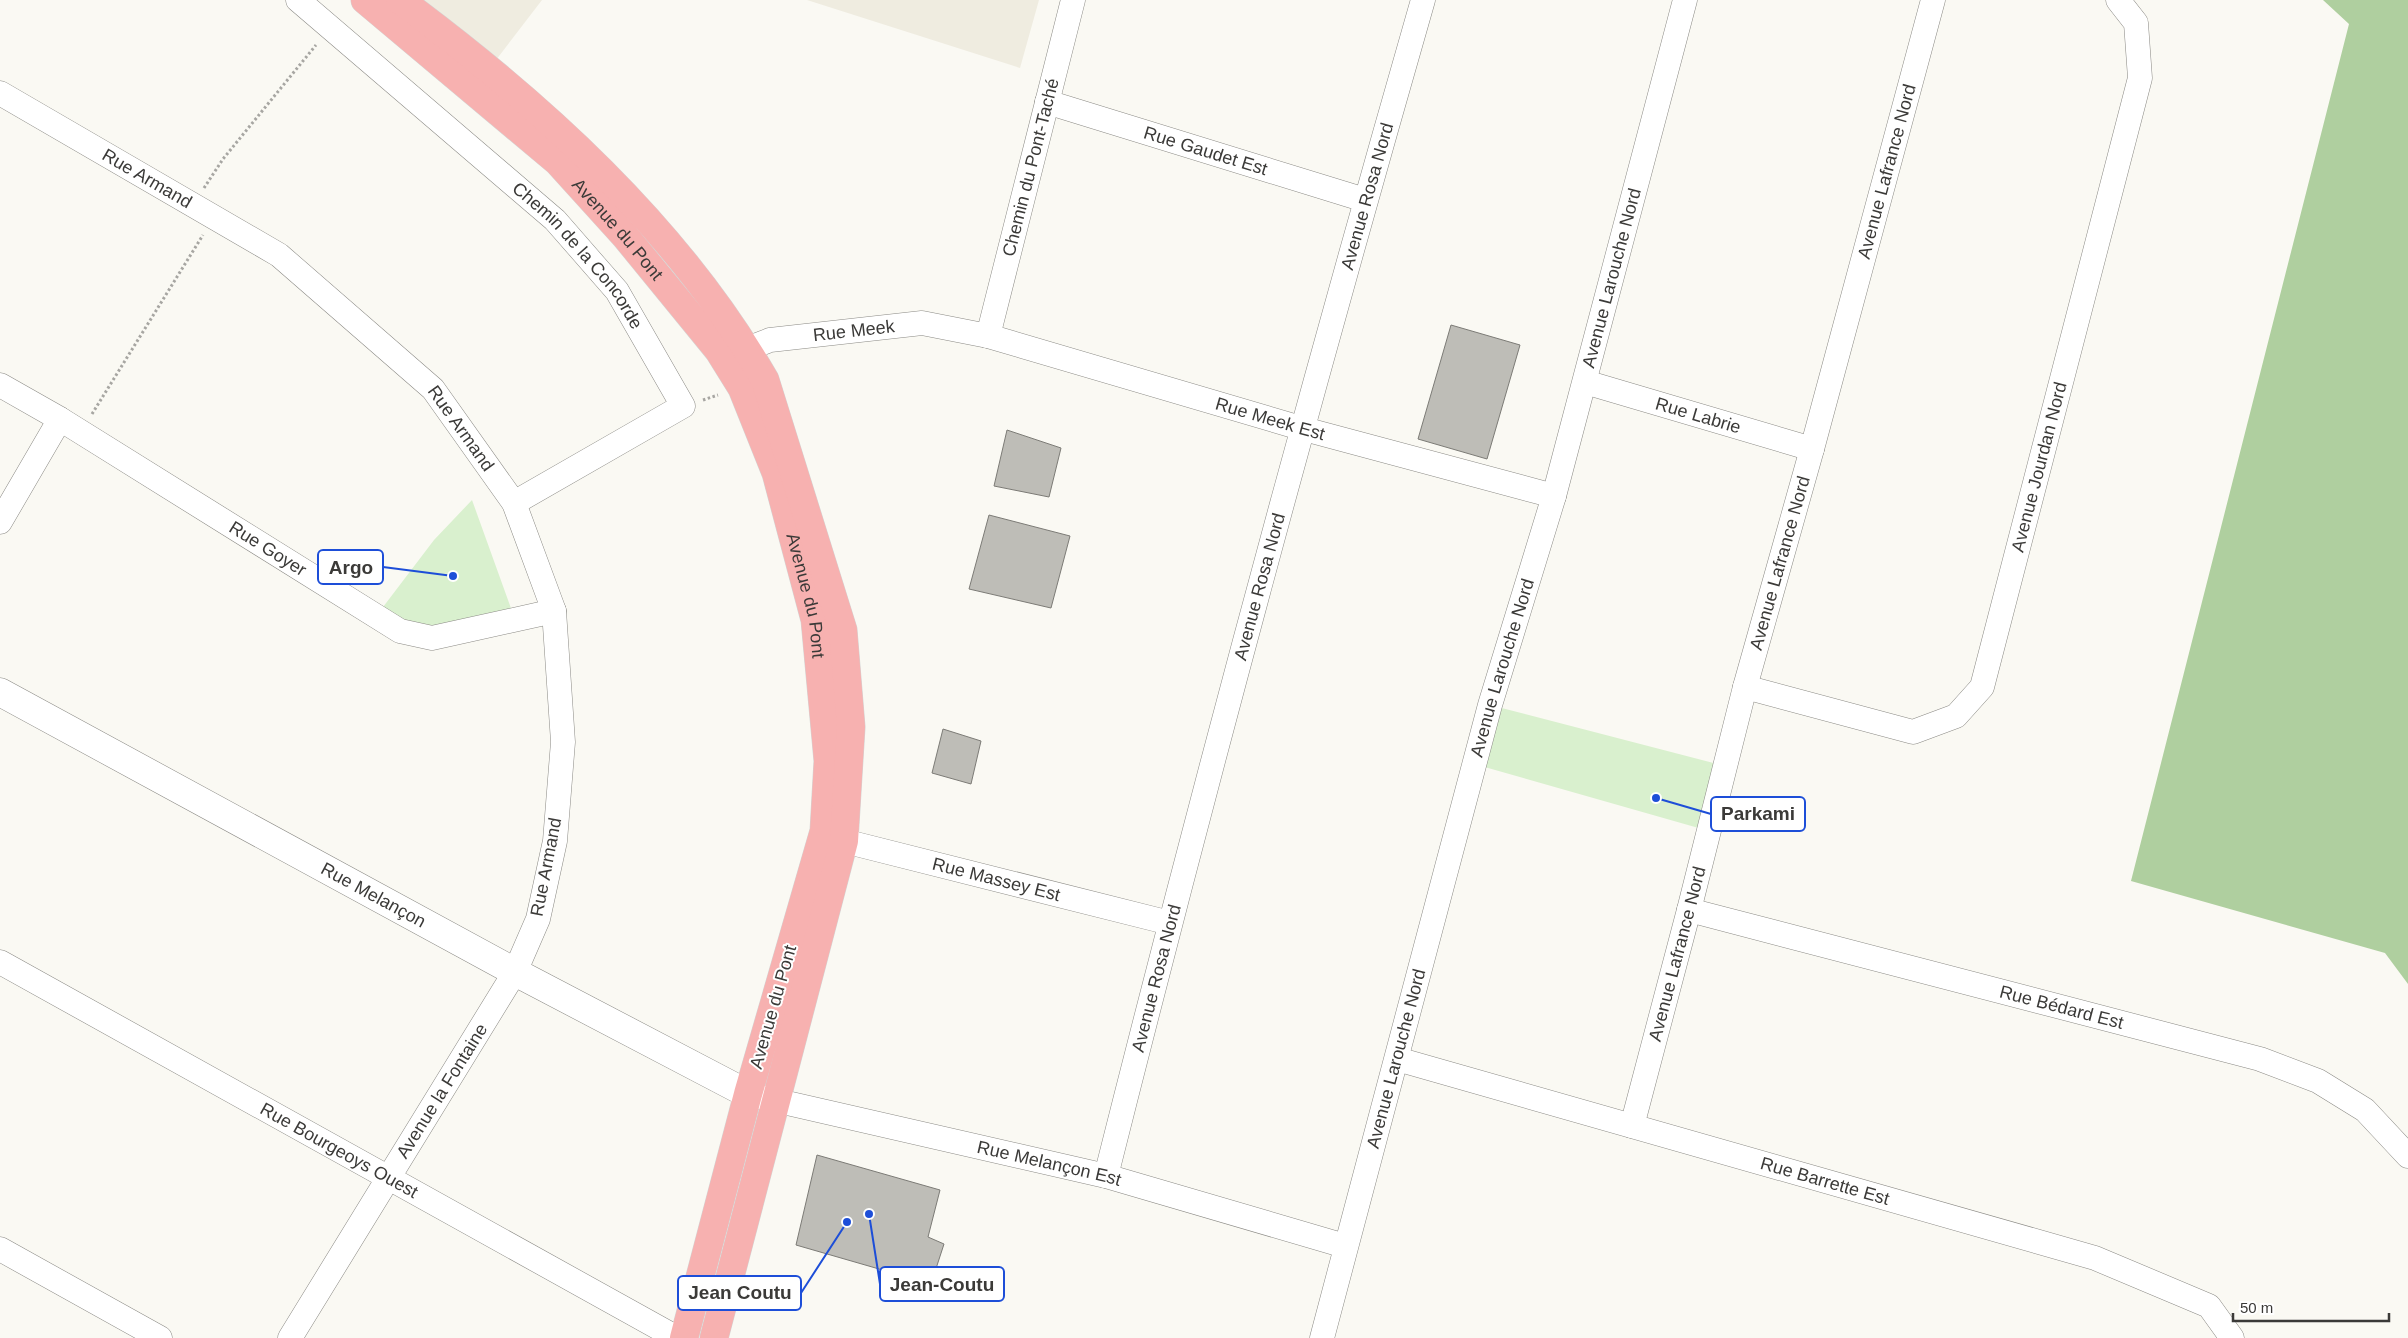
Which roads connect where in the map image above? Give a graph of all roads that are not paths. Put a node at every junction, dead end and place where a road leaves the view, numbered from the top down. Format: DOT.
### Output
graph roads {
  1 [pos="298,0"];
  2 [pos="364,0"];
  3 [pos="400,0"];
  4 [pos="1073,0"];
  5 [pos="1423,0"];
  6 [pos="1685,0"];
  7 [pos="1932,0"];
  8 [pos="2118,0"];
  9 [pos="0,93"];
  10 [pos="1047,102"];
  11 [pos="1365,200"];
  12 [pos="988,336"];
  13 [pos="747,349"];
  14 [pos="719,351"];
  15 [pos="1585,382"];
  16 [pos="0,385"];
  17 [pos="60,419"];
  18 [pos="1304,429"];
  19 [pos="1812,449"];
  20 [pos="1554,496"];
  21 [pos="514,503"];
  22 [pos="0,522"];
  23 [pos="554,610"];
  24 [pos="1745,687"];
  25 [pos="0,692"];
  26 [pos="834,836"];
  27 [pos="1689,910"];
  28 [pos="1170,923"];
  29 [pos="0,962"];
  30 [pos="515,972"];
  31 [pos="1397,1059"];
  32 [pos="748,1094"];
  33 [pos="776,1101"];
  34 [pos="1632,1126"];
  35 [pos="2408,1156"];
  36 [pos="1106,1176"];
  37 [pos="388,1178"];
  38 [pos="1346,1246"];
  39 [pos="0,1249"];
  40 [pos="160,1338"];
  41 [pos="290,1338"];
  42 [pos="677,1338"];
  43 [pos="684,1338"];
  44 [pos="714,1338"];
  45 [pos="1322,1338"];
  46 [pos="2232,1338"];
  1 -- 21 [label="street, Chemin de la Concorde"];
  2 -- 14 [label="main road, Avenue du Pont"];
  3 -- 13 [label="main road, Avenue du Pont"];
  4 -- 10 [label="street, Chemin du Pont-Taché"];
  5 -- 11 [label="street, Avenue Rosa Nord"];
  6 -- 15 [label="street, Avenue Larouche Nord"];
  7 -- 19 [label="street, Avenue Lafrance Nord"];
  8 -- 24 [label="street, Avenue Jourdan Nord"];
  9 -- 21 [label="street, Rue Armand"];
  10 -- 11 [label="street, Rue Gaudet Est"];
  10 -- 12 [label="street, Chemin du Pont-Taché"];
  11 -- 18 [label="street, Avenue Rosa Nord"];
  12 -- 13 [label="street, Rue Meek"];
  12 -- 18 [label="street, Rue Meek Est"];
  13 -- 14 [label="street, Rue Meek"];
  13 -- 26 [label="main road, Avenue du Pont"];
  14 -- 26 [label="main road, Avenue du Pont"];
  15 -- 19 [label="street, Rue Labrie"];
  15 -- 20 [label="street, Avenue Larouche Nord"];
  16 -- 17 [label="street, Rue Goyer"];
  17 -- 22 [label="street"];
  17 -- 23 [label="street, Rue Goyer"];
  18 -- 20 [label="street, Rue Meek Est"];
  18 -- 28 [label="street, Avenue Rosa Nord"];
  19 -- 24 [label="street, Avenue Lafrance Nord"];
  20 -- 31 [label="street, Avenue Larouche Nord"];
  21 -- 23 [label="street, Rue Armand"];
  23 -- 30 [label="street, Rue Armand"];
  24 -- 27 [label="street, Avenue Lafrance Nord"];
  25 -- 30 [label="street, Rue Melançon"];
  26 -- 28 [label="street, Rue Massey Est"];
  26 -- 32 [label="main road, Avenue du Pont"];
  26 -- 33 [label="main road, Avenue du Pont"];
  27 -- 34 [label="street, Avenue Lafrance Nord"];
  27 -- 35 [label="street, Rue Bédard Est"];
  28 -- 36 [label="street, Avenue Rosa Nord"];
  29 -- 37 [label="street, Rue Bourgeoys Ouest"];
  30 -- 32 [label="street, Rue Melançon"];
  30 -- 37 [label="street, Avenue la Fontaine"];
  31 -- 34 [label="street, Rue Barrette Est"];
  31 -- 38 [label="street, Avenue Larouche Nord"];
  32 -- 33 [label="street, Rue Melançon Est"];
  32 -- 43 [label="main road, Avenue du Pont"];
  33 -- 36 [label="street, Rue Melançon Est"];
  33 -- 44 [label="main road, Avenue du Pont"];
  34 -- 46 [label="street, Rue Barrette Est"];
  36 -- 38 [label="street, Rue Melançon Est"];
  37 -- 41 [label="street, Avenue la Fontaine"];
  37 -- 42 [label="street, Rue Bourgeoys Ouest"];
  38 -- 45 [label="street, Avenue Larouche Nord"];
  39 -- 40 [label="street"];
}
